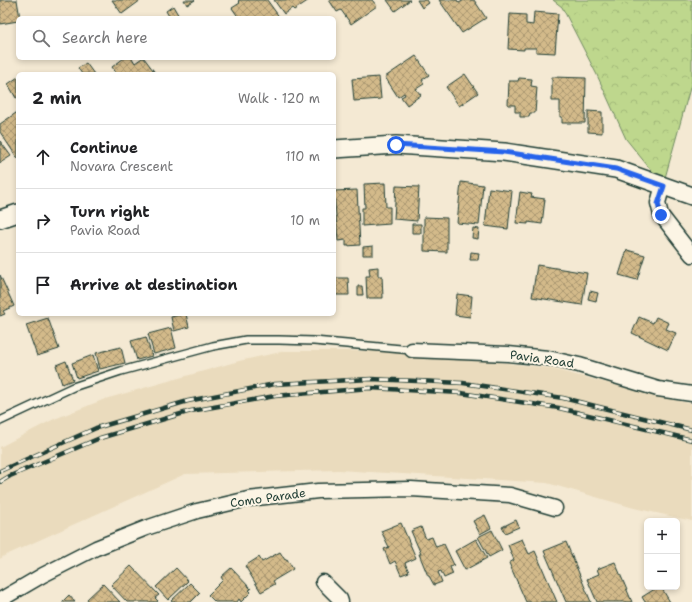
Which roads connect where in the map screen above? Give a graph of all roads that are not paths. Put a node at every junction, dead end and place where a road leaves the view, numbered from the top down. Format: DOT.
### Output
graph roads {
  1 [pos="336,149"];
  2 [pos="664,186"];
  3 [pos="692,196"];
  4 [pos="16,214"];
  5 [pos="0,219"];
  6 [pos="692,254"];
  7 [pos="412,350"];
  8 [pos="692,394"];
  9 [pos="0,421"];
  10 [pos="554,508"];
  11 [pos="323,582"];
  12 [pos="0,600"];
  13 [pos="341,602"];
  1 -- 2 [label="street"];
  2 -- 3 [label="street"];
  2 -- 6 [label="street"];
  4 -- 5 [label="street"];
  7 -- 8 [label="street, Pavia Road"];
  7 -- 9 [label="lane"];
  10 -- 12 [label="street, Como Parade"];
  11 -- 13 [label="street"];
}
